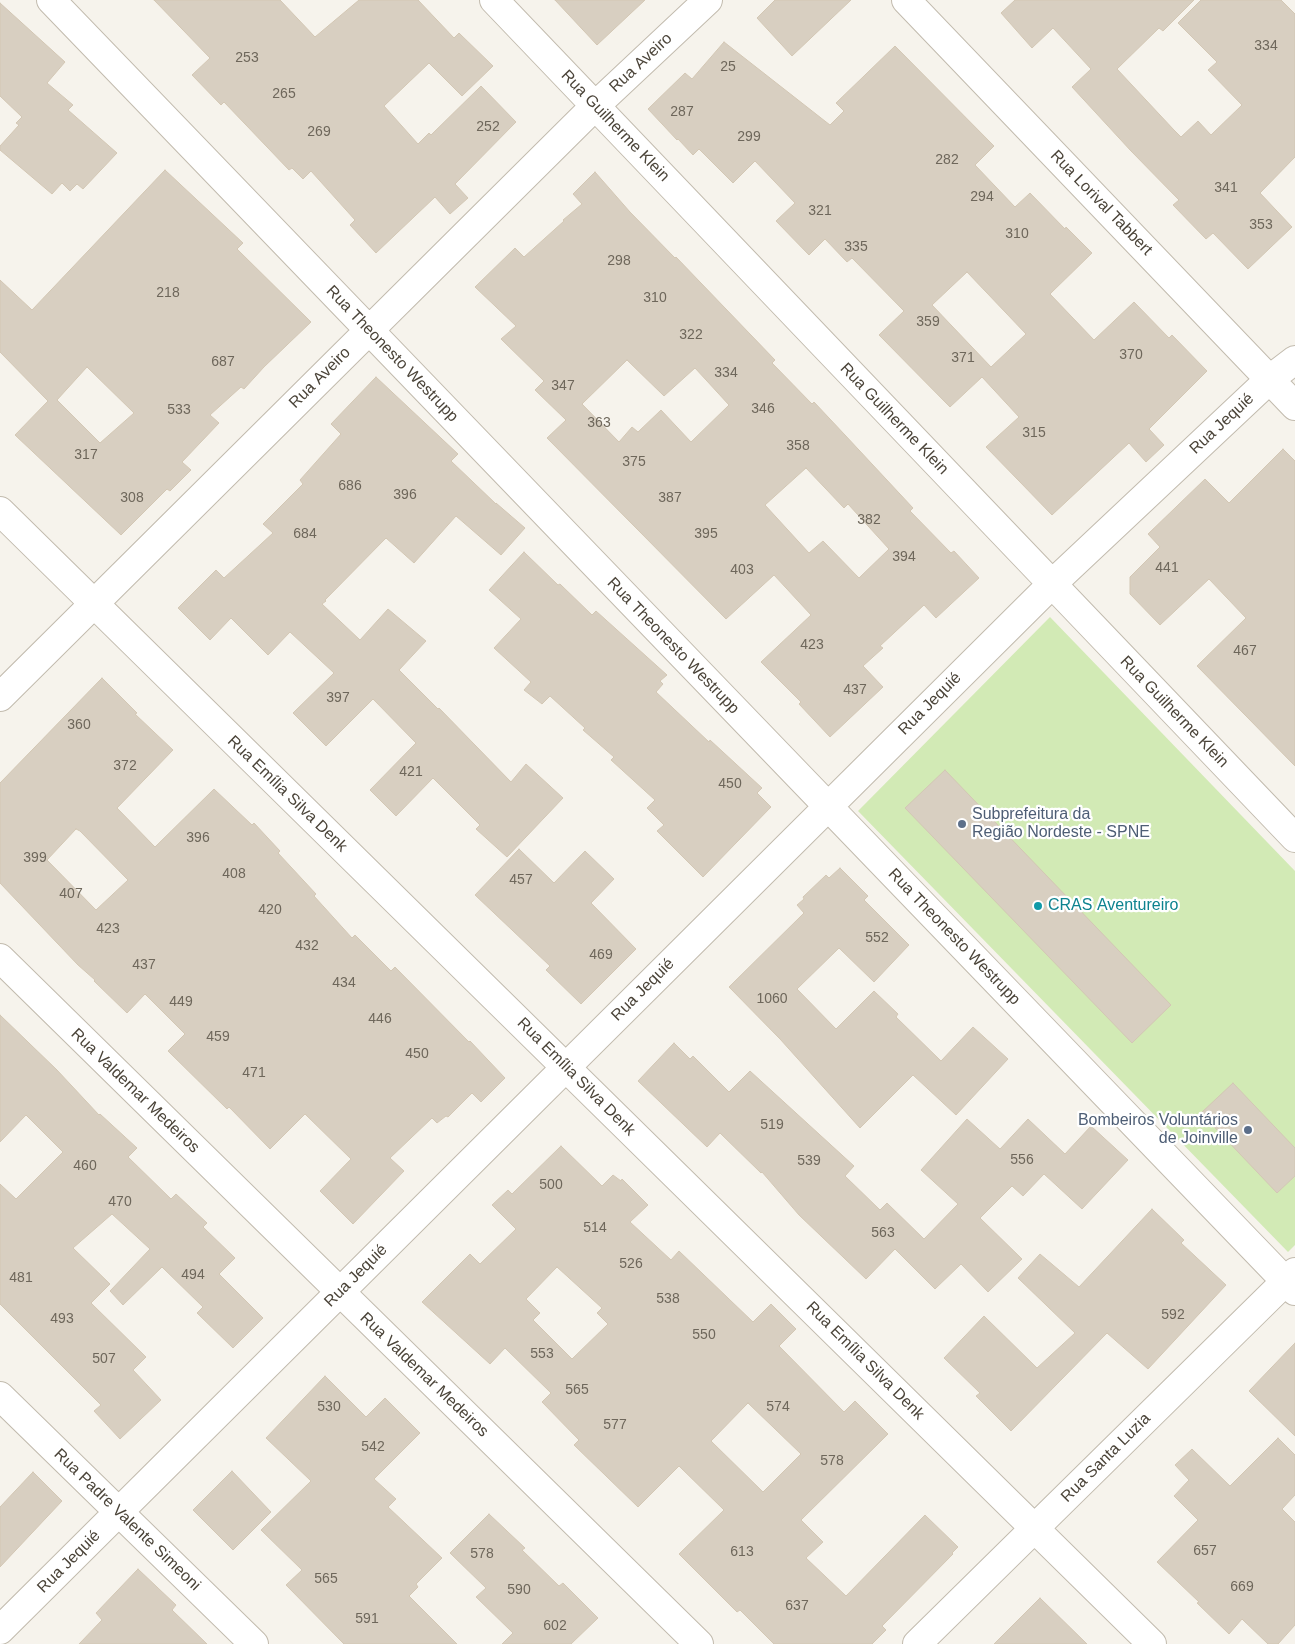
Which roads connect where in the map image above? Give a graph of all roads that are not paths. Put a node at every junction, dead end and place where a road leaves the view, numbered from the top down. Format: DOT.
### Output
graph roads {
  1 [pos="51,0"];
  2 [pos="494,0"];
  3 [pos="708,0"];
  4 [pos="906,0"];
  5 [pos="595,106"];
  6 [pos="369,330"];
  7 [pos="1295,360"];
  8 [pos="1270,379"];
  9 [pos="1295,406"];
  10 [pos="0,511"];
  11 [pos="1052,584"];
  12 [pos="94,604"];
  13 [pos="0,697"];
  14 [pos="827,806"];
  15 [pos="1295,838"];
  16 [pos="0,958"];
  17 [pos="566,1067"];
  18 [pos="1292,1281"];
  19 [pos="340,1292"];
  20 [pos="0,1396"];
  21 [pos="119,1512"];
  22 [pos="1034,1528"];
  23 [pos="0,1630"];
  24 [pos="254,1644"];
  25 [pos="699,1644"];
  26 [pos="917,1644"];
  27 [pos="1152,1644"];
  1 -- 6 [label="street, Rua Theonesto Westrupp"];
  2 -- 5 [label="street, Rua Guilherme Klein"];
  3 -- 5 [label="street, Rua Aveiro"];
  4 -- 8 [label="street, Rua Lorival Tabbert"];
  5 -- 6 [label="street, Rua Aveiro"];
  5 -- 11 [label="street, Rua Guilherme Klein"];
  6 -- 12 [label="street, Rua Aveiro"];
  6 -- 14 [label="street, Rua Theonesto Westrupp"];
  7 -- 8 [label="street, Rua Jequié"];
  8 -- 9 [label="street, Rua Lorival Tabbert"];
  8 -- 11 [label="street, Rua Jequié"];
  10 -- 12 [label="street, Rua Emília Silva Denk"];
  11 -- 14 [label="street, Rua Jequié"];
  11 -- 15 [label="street, Rua Guilherme Klein"];
  12 -- 13 [label="street, Rua Aveiro"];
  12 -- 17 [label="street, Rua Emília Silva Denk"];
  14 -- 17 [label="street, Rua Jequié"];
  14 -- 18 [label="street, Rua Theonesto Westrupp"];
  16 -- 19 [label="street, Rua Valdemar Medeiros"];
  17 -- 19 [label="street, Rua Jequié"];
  17 -- 22 [label="street, Rua Emília Silva Denk"];
  18 -- 22 [label="street, Rua Santa Luzia"];
  19 -- 21 [label="street, Rua Jequié"];
  19 -- 25 [label="street, Rua Valdemar Medeiros"];
  20 -- 21 [label="street, Rua Padre Valente Simeoni"];
  21 -- 23 [label="street, Rua Jequié"];
  21 -- 24 [label="street, Rua Padre Valente Simeoni"];
  22 -- 26 [label="street, Rua Santa Luzia"];
  22 -- 27 [label="street, Rua Emília Silva Denk"];
}
